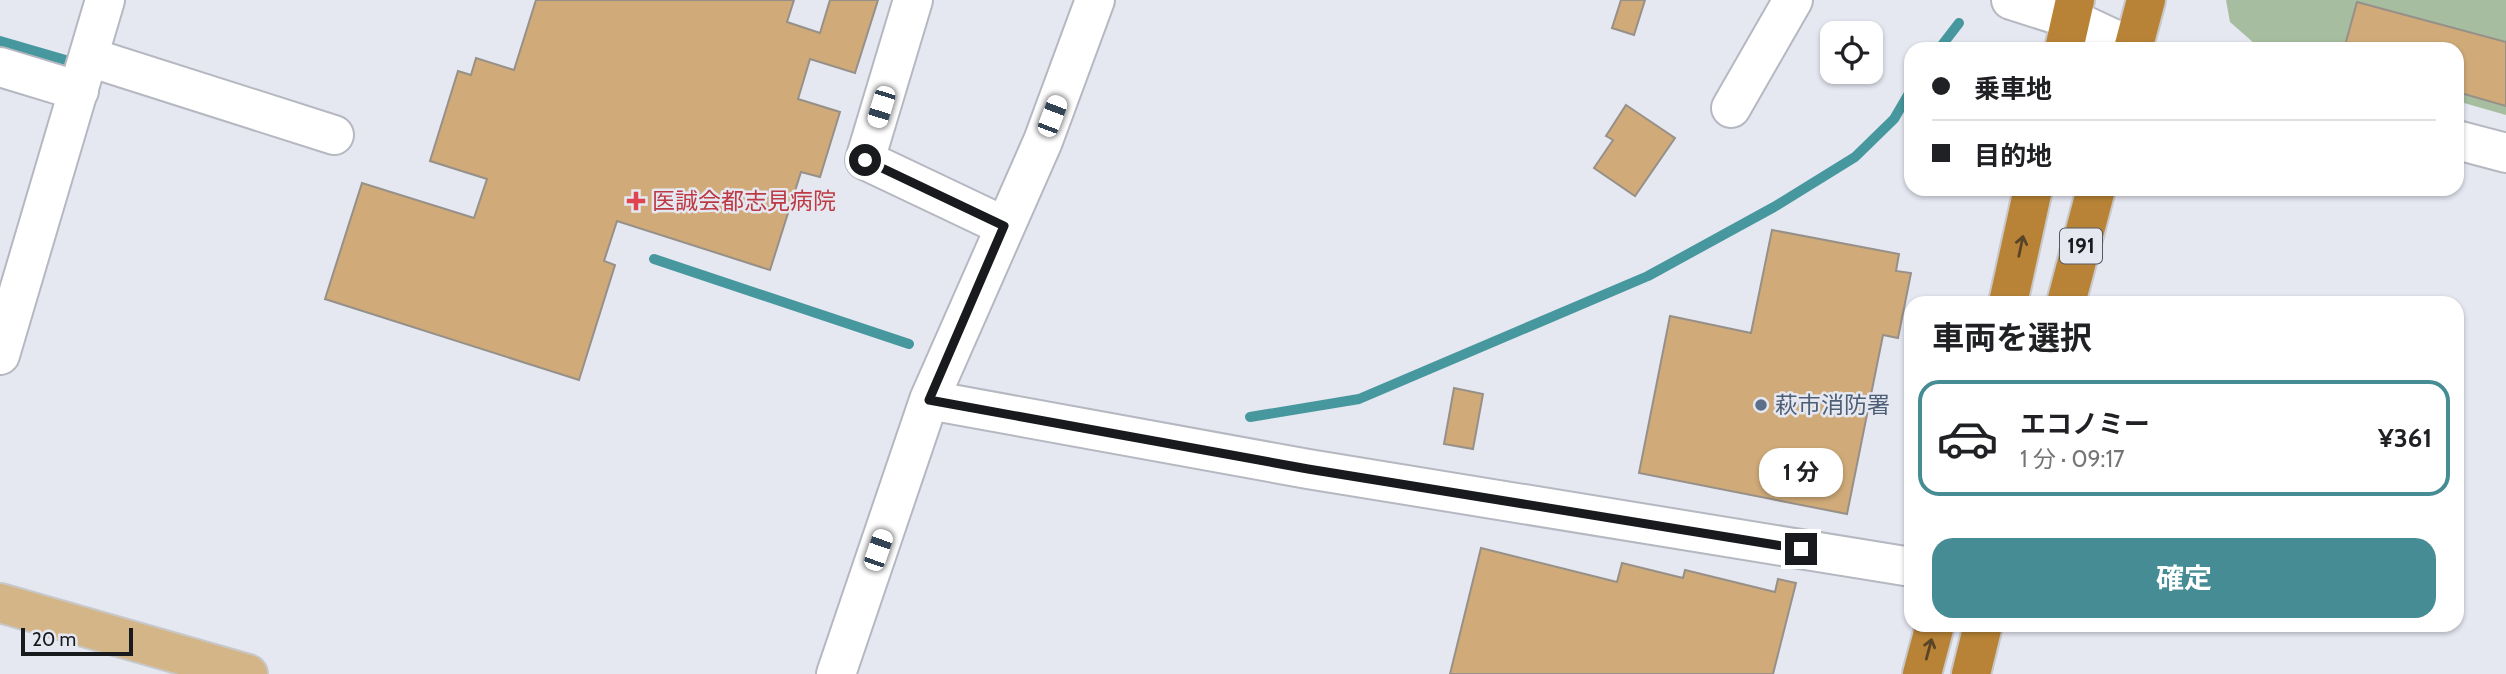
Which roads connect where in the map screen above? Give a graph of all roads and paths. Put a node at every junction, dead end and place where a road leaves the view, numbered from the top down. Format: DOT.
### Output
graph roads {
  1 [pos="913,0"];
  2 [pos="1095,0"];
  3 [pos="1793,0"];
  4 [pos="2011,0"];
  5 [pos="2146,0"];
  6 [pos="103,1"];
  7 [pos="2070,23"];
  8 [pos="2117,42"];
  9 [pos="2136,42"];
  10 [pos="0,67"];
  11 [pos="84,74"];
  12 [pos="1731,108"];
  13 [pos="334,135"];
  14 [pos="2464,141"];
  15 [pos="2506,153"];
  16 [pos="2031,196"];
  17 [pos="2094,196"];
  18 [pos="1004,226"];
  19 [pos="2010,296"];
  20 [pos="2068,296"];
  21 [pos="0,355"];
  22 [pos="929,400"];
  23 [pos="1904,566"];
  24 [pos="0,603"];
  25 [pos="1933,632"];
  26 [pos="1981,632"];
  27 [pos="248,674"];
  28 [pos="836,674"];
  29 [pos="1922,674"];
  30 [pos="1971,674"];
  1 -- 18 [label="street"];
  2 -- 18 [label="street"];
  3 -- 12 [label="street"];
  4 -- 7 [label="street"];
  5 -- 9 [label="highway"];
  6 -- 11 [label="street"];
  7 -- 8 [label="street"];
  10 -- 11 [label="street"];
  11 -- 13 [label="street"];
  11 -- 21 [label="street"];
  14 -- 15 [label="street"];
  19 -- 16 [label="highway, one-way"];
  17 -- 20 [label="highway, 191"];
  18 -- 22 [label="street"];
  22 -- 23 [label="street"];
  22 -- 28 [label="street"];
  24 -- 27 [label="main road"];
  29 -- 25 [label="highway, one-way"];
  26 -- 30 [label="highway"];
}
